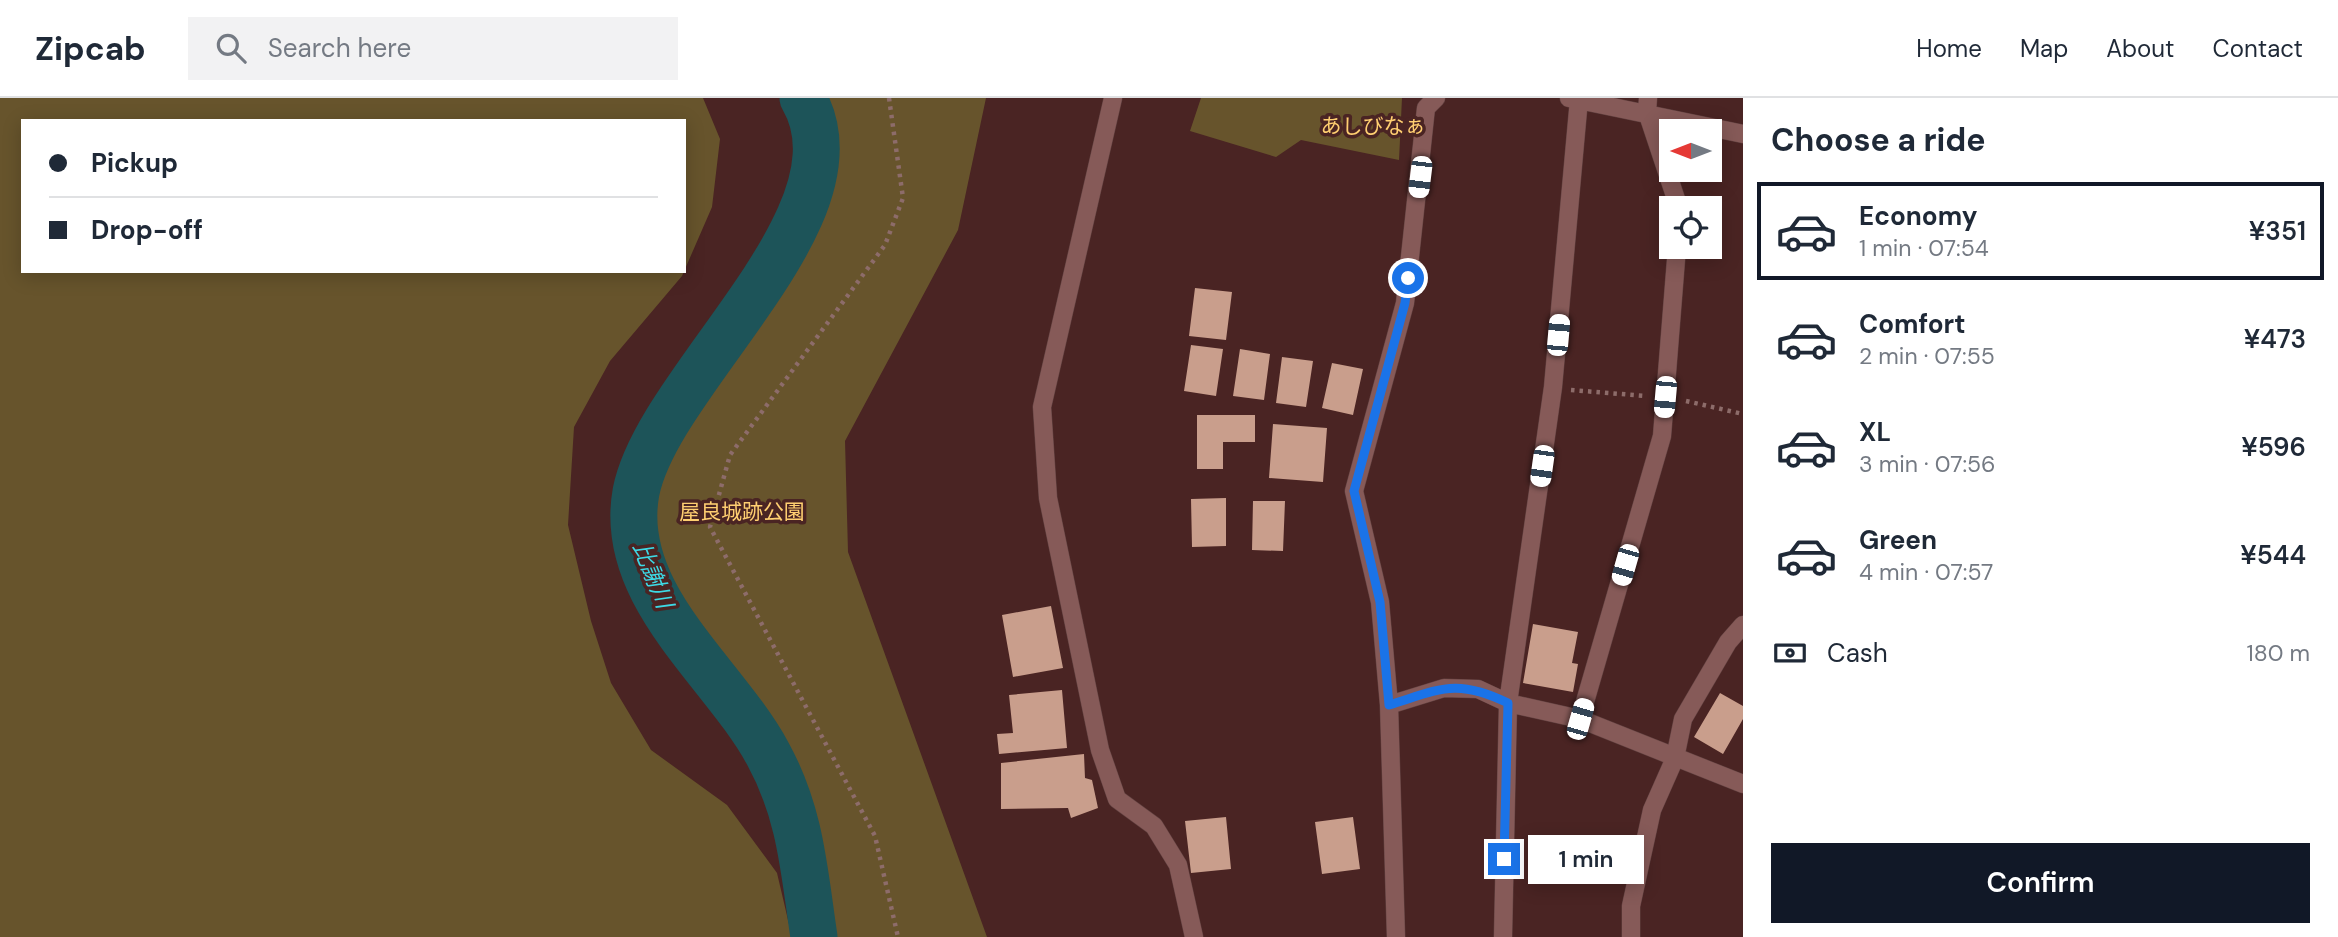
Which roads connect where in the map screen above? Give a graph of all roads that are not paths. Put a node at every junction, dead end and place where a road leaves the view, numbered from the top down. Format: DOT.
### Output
graph roads {
  1 [pos="1113,98"];
  2 [pos="1436,98"];
  3 [pos="1575,99"];
  4 [pos="1647,105"];
  5 [pos="1743,134"];
  6 [pos="1675,196"];
  7 [pos="1677,259"];
  8 [pos="1743,625"];
  9 [pos="1508,703"];
  10 [pos="1389,705"];
  11 [pos="1580,719"];
  12 [pos="1675,758"];
  13 [pos="1743,784"];
  14 [pos="1194,937"];
  15 [pos="1395,937"];
  16 [pos="1503,937"];
  17 [pos="1631,937"];
  1 -- 14 [label="street"];
  2 -- 10 [label="street"];
  3 -- 4 [label="street"];
  3 -- 9 [label="street"];
  4 -- 5 [label="street"];
  4 -- 6 [label="street"];
  7 -- 11 [label="street"];
  8 -- 12 [label="street"];
  9 -- 10 [label="street"];
  9 -- 11 [label="street"];
  9 -- 16 [label="street"];
  10 -- 15 [label="street"];
  11 -- 12 [label="street"];
  12 -- 13 [label="street"];
  12 -- 17 [label="street"];
}
